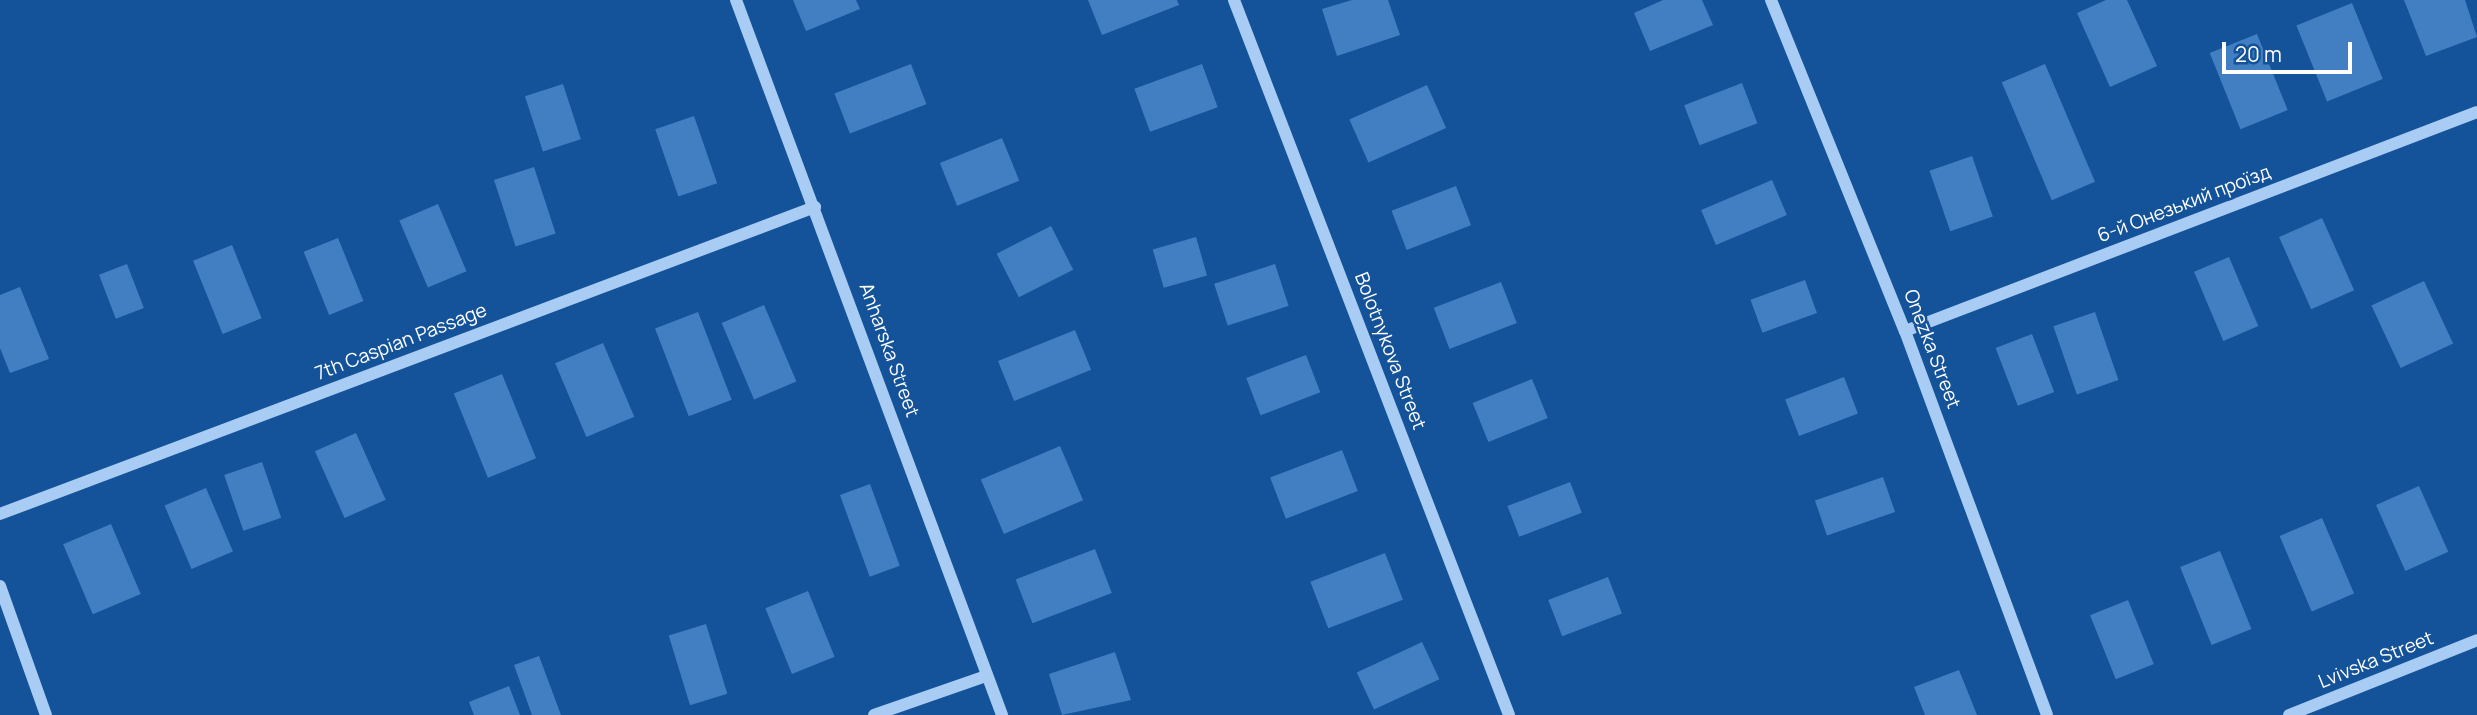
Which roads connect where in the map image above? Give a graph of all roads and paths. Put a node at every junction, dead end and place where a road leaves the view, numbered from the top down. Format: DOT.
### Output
graph roads {
  1 [pos="736,0"];
  2 [pos="1234,0"];
  3 [pos="1770,0"];
  4 [pos="2477,112"];
  5 [pos="815,207"];
  6 [pos="1905,331"];
  7 [pos="0,514"];
  8 [pos="0,586"];
  9 [pos="2477,640"];
  10 [pos="986,676"];
  11 [pos="46,715"];
  12 [pos="874,715"];
  13 [pos="1002,715"];
  14 [pos="1509,715"];
  15 [pos="2047,715"];
  16 [pos="2289,715"];
  1 -- 5 [label="street, Anharska Street"];
  2 -- 14 [label="street, Bolotnykova Street"];
  3 -- 6 [label="street, Onezka Street"];
  4 -- 6 [label="street, 6-й Онезький проїзд"];
  5 -- 7 [label="street, 7th Caspian Passage"];
  5 -- 10 [label="street, Anharska Street"];
  6 -- 15 [label="street, Onezka Street"];
  8 -- 11 [label="street"];
  9 -- 16 [label="street, Lvivska Street"];
  10 -- 12 [label="street"];
  10 -- 13 [label="street, Anharska Street"];
}
